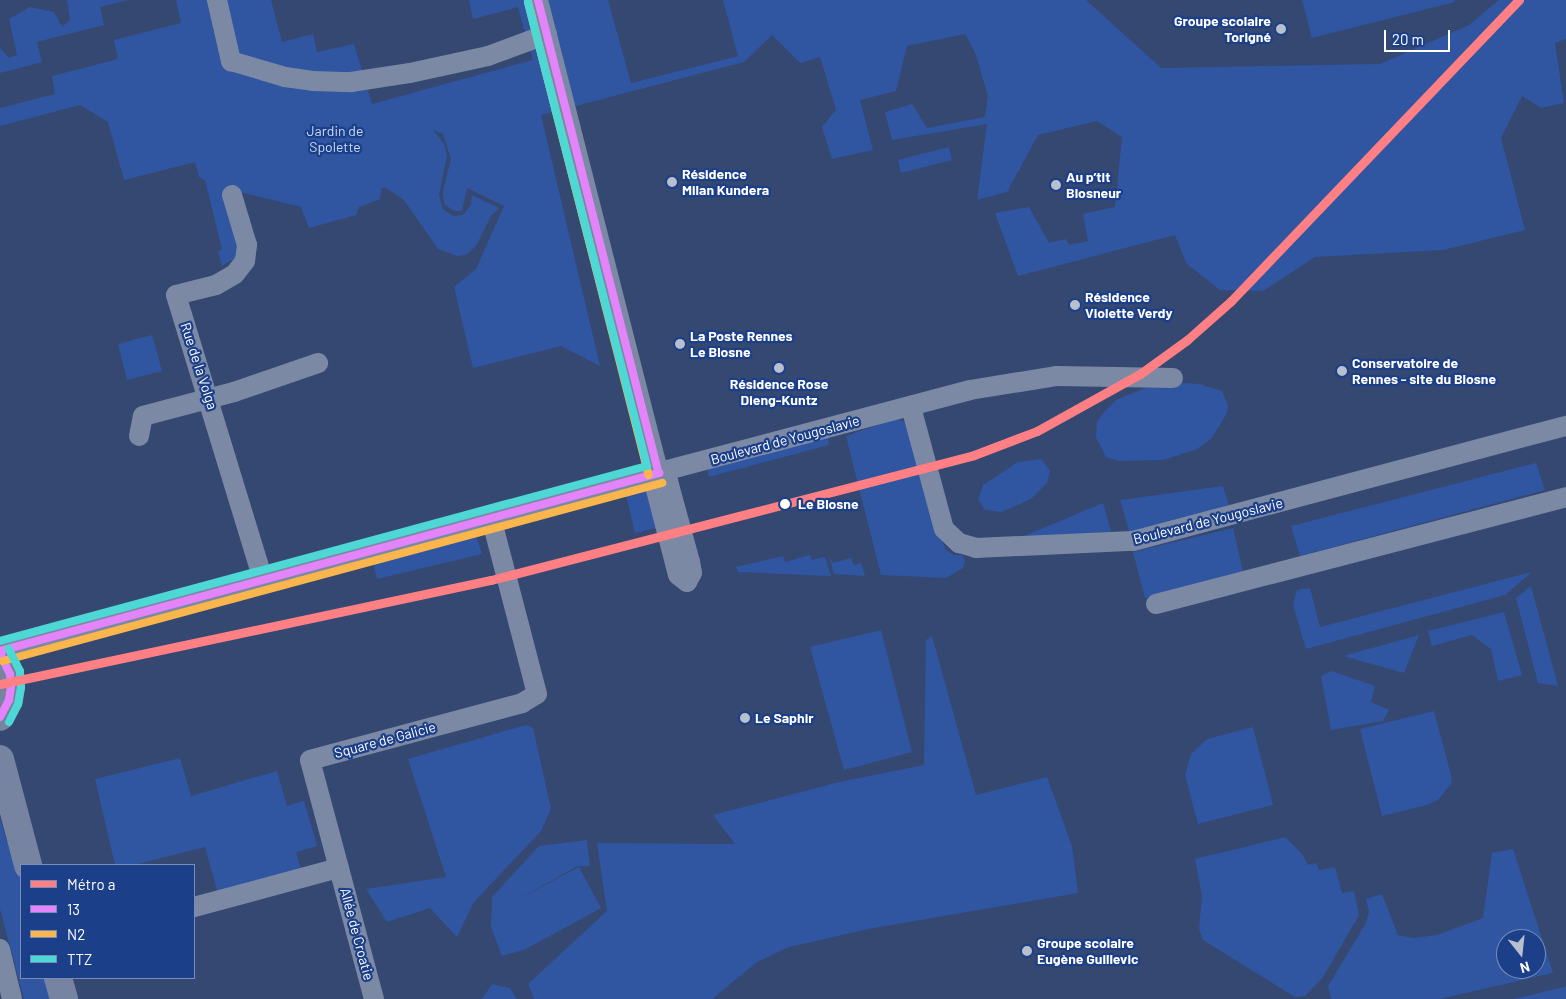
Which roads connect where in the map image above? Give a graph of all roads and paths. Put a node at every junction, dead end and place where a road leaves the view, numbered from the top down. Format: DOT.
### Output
graph roads {
  1 [pos="217,0"];
  2 [pos="538,0"];
  3 [pos="546,34"];
  4 [pos="232,196"];
  5 [pos="318,363"];
  6 [pos="1173,378"];
  7 [pos="209,397"];
  8 [pos="911,407"];
  9 [pos="1566,426"];
  10 [pos="139,436"];
  11 [pos="659,473"];
  12 [pos="1566,497"];
  13 [pos="491,518"];
  14 [pos="263,579"];
  15 [pos="1156,604"];
  16 [pos="0,652"];
  17 [pos="0,717"];
  18 [pos="0,759"];
  19 [pos="28,864"];
  20 [pos="339,868"];
  21 [pos="195,907"];
  22 [pos="0,949"];
  23 [pos="58,979"];
  24 [pos="12,999"];
  25 [pos="64,999"];
  26 [pos="374,999"];
  1 -- 3 [label="street"];
  2 -- 3 [label="street"];
  3 -- 11 [label="street"];
  4 -- 7 [label="street, Rue de la Volga"];
  5 -- 7 [label="street"];
  6 -- 8 [label="street, Boulevard de Yougoslavie"];
  7 -- 10 [label="street"];
  7 -- 14 [label="street, Rue de la Volga"];
  8 -- 9 [label="street, Boulevard de Yougoslavie"];
  8 -- 11 [label="street, Boulevard de Yougoslavie"];
  11 -- 13 [label="street, Boulevard de Yougoslavie"];
  12 -- 15 [label="street"];
  13 -- 14 [label="street, Boulevard de Yougoslavie"];
  13 -- 20 [label="street, Square de Galicie"];
  14 -- 16 [label="street, Boulevard de Yougoslavie"];
  16 -- 17 [label="street"];
  18 -- 19 [label="street"];
  20 -- 21 [label="street"];
  20 -- 26 [label="street, Allée de Croatie"];
  22 -- 24 [label="street"];
  23 -- 25 [label="street"];
}
